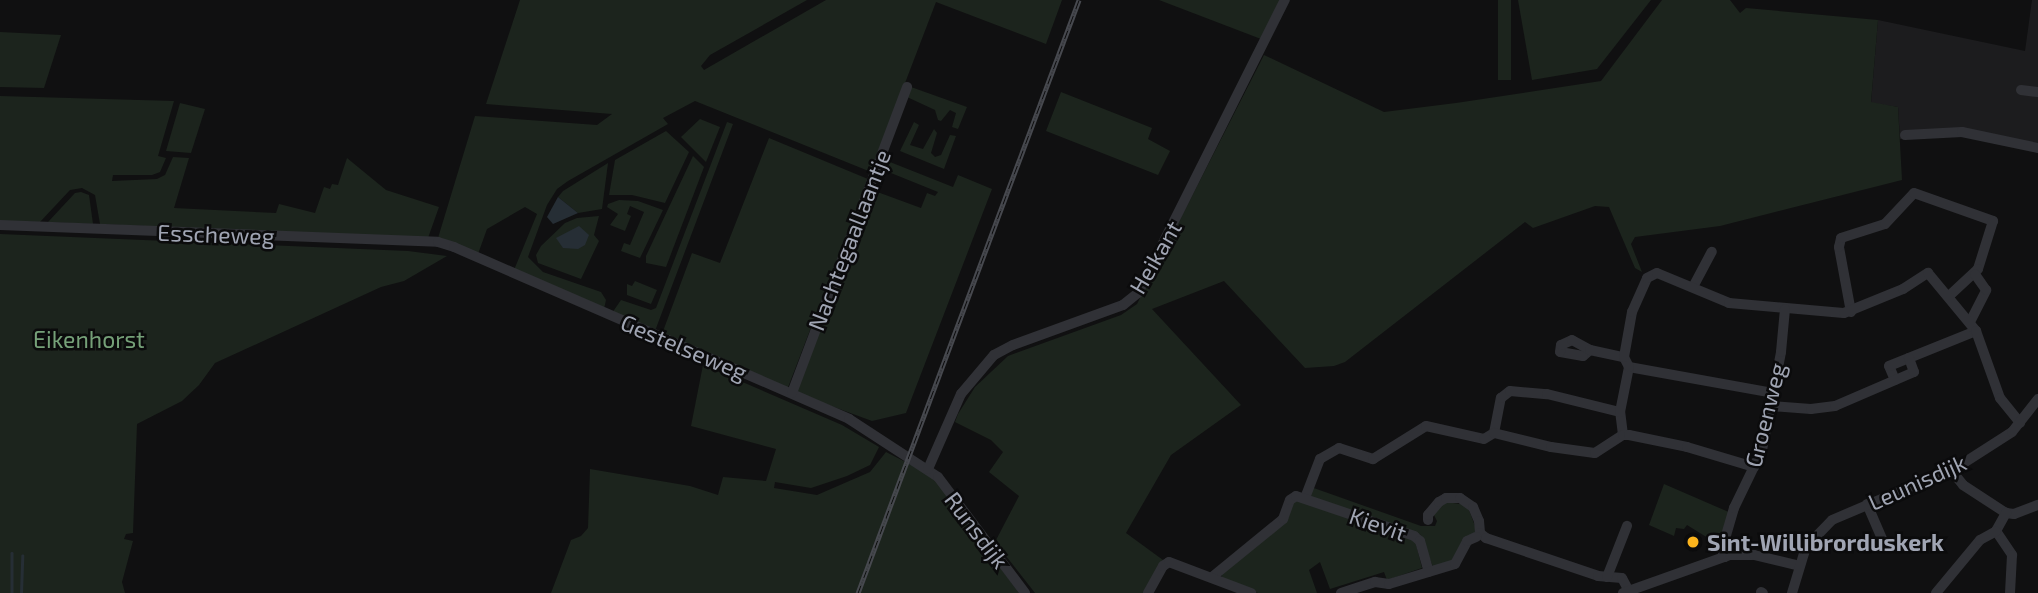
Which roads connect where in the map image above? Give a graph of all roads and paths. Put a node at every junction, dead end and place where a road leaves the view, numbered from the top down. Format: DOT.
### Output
graph roads {
  1 [pos="1285,0"];
  2 [pos="907,87"];
  3 [pos="2021,90"];
  4 [pos="2038,92"];
  5 [pos="1905,135"];
  6 [pos="2038,148"];
  7 [pos="0,225"];
  8 [pos="432,242"];
  9 [pos="1712,252"];
  10 [pos="1975,274"];
  11 [pos="1693,287"];
  12 [pos="1949,296"];
  13 [pos="1785,309"];
  14 [pos="1851,312"];
  15 [pos="1973,327"];
  16 [pos="1590,351"];
  17 [pos="1909,358"];
  18 [pos="1626,362"];
  19 [pos="1895,380"];
  20 [pos="792,393"];
  21 [pos="1773,393"];
  22 [pos="2038,399"];
  23 [pos="1770,406"];
  24 [pos="1620,412"];
  25 [pos="2020,423"];
  26 [pos="1494,433"];
  27 [pos="1623,435"];
  28 [pos="1754,467"];
  29 [pos="928,469"];
  30 [pos="1951,470"];
  31 [pos="1305,498"];
  32 [pos="1867,504"];
  33 [pos="2038,505"];
  34 [pos="2006,513"];
  35 [pos="1429,520"];
  36 [pos="1627,526"];
  37 [pos="1996,531"];
  38 [pos="1476,537"];
  39 [pos="1869,545"];
  40 [pos="1726,556"];
  41 [pos="1800,566"];
  42 [pos="1429,572"];
  43 [pos="1607,577"];
  44 [pos="1212,578"];
  45 [pos="1626,592"];
  46 [pos="1024,593"];
  47 [pos="1148,593"];
  48 [pos="1251,593"];
  49 [pos="1341,593"];
  50 [pos="1793,593"];
  51 [pos="1936,593"];
  52 [pos="2010,593"];
  1 -- 29 [label="street, Heikant"];
  2 -- 20 [label="street, Nachtegaallaantje"];
  3 -- 4 [label="street"];
  5 -- 6 [label="street"];
  7 -- 8 [label="street, Esscheweg"];
  8 -- 20 [label="street, Gestelseweg"];
  9 -- 11 [label="street"];
  10 -- 12 [label="street"];
  10 -- 14 [label="street"];
  10 -- 15 [label="street"];
  11 -- 13 [label="street"];
  11 -- 18 [label="street"];
  12 -- 14 [label="street"];
  12 -- 15 [label="street"];
  13 -- 14 [label="street"];
  13 -- 21 [label="street, Groenweg"];
  15 -- 17 [label="street"];
  15 -- 25 [label="street"];
  16 -- 18 [label="street"];
  17 -- 19 [label="street"];
  17 -- 19 [label="street"];
  18 -- 21 [label="street"];
  18 -- 24 [label="street"];
  19 -- 23 [label="street"];
  20 -- 29 [label="street, Gestelseweg"];
  21 -- 23 [label="street, Groenweg"];
  22 -- 25 [label="street, Leunisdijk"];
  23 -- 28 [label="street, Groenweg"];
  24 -- 26 [label="street"];
  24 -- 27 [label="street"];
  25 -- 30 [label="street, Leunisdijk"];
  26 -- 27 [label="street"];
  26 -- 31 [label="street"];
  27 -- 28 [label="street"];
  28 -- 40 [label="street, Groenweg"];
  29 -- 46 [label="street, Runsdijk"];
  30 -- 32 [label="street, Leunisdijk"];
  30 -- 34 [label="street"];
  31 -- 42 [label="street, Kievit"];
  31 -- 44 [label="street"];
  32 -- 39 [label="street"];
  32 -- 41 [label="street, Leunisdijk"];
  33 -- 34 [label="street"];
  34 -- 37 [label="street"];
  35 -- 43 [label="street"];
  36 -- 43 [label="street"];
  37 -- 51 [label="street"];
  37 -- 52 [label="street"];
  38 -- 42 [label="street"];
  40 -- 41 [label="street"];
  40 -- 45 [label="street"];
  41 -- 50 [label="street, Leunisdijk"];
  42 -- 49 [label="street"];
  43 -- 45 [label="street"];
  44 -- 47 [label="street"];
  44 -- 48 [label="street"];
}
